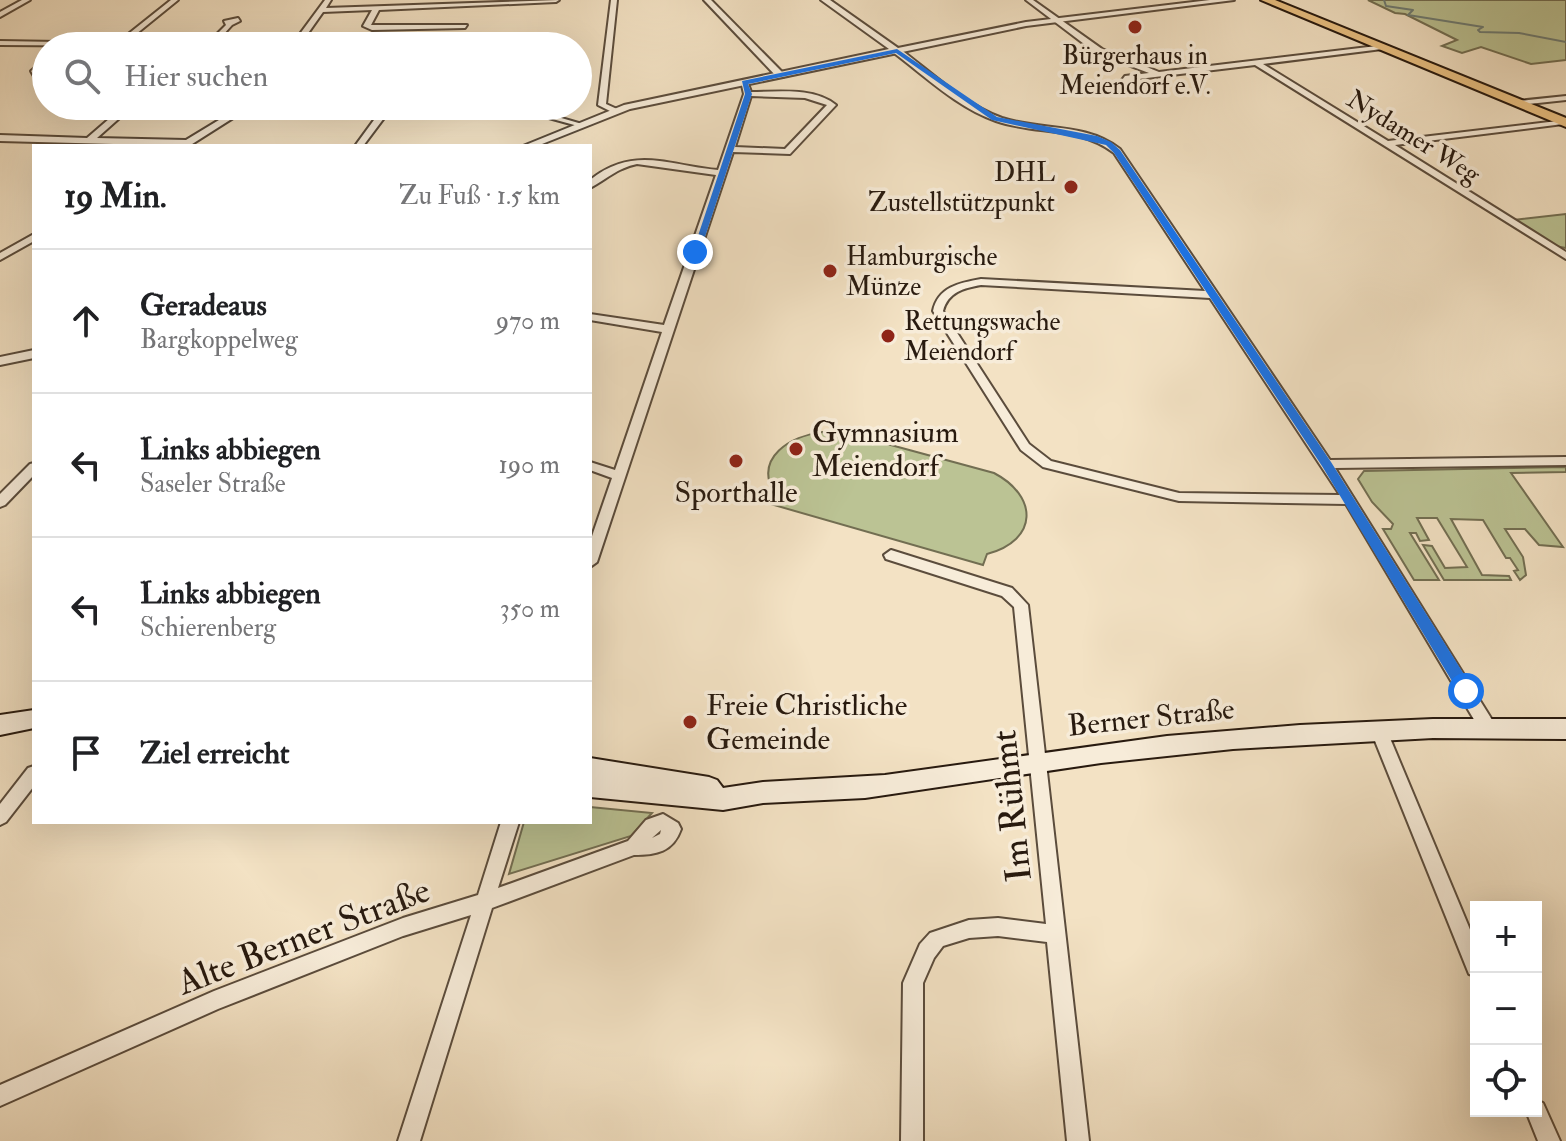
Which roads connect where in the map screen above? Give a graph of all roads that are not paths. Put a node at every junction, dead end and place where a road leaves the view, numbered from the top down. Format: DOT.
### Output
graph roads {
  1 [pos="27,0"];
  2 [pos="175,0"];
  3 [pos="328,0"];
  4 [pos="556,0"];
  5 [pos="614,0"];
  6 [pos="707,0"];
  7 [pos="825,0"];
  8 [pos="1029,0"];
  9 [pos="1230,0"];
  10 [pos="1266,0"];
  11 [pos="376,9"];
  12 [pos="321,10"];
  13 [pos="0,15"];
  14 [pos="1060,20"];
  15 [pos="230,24"];
  16 [pos="465,26"];
  17 [pos="135,32"];
  18 [pos="222,32"];
  19 [pos="305,32"];
  20 [pos="0,43"];
  21 [pos="32,44"];
  22 [pos="1382,47"];
  23 [pos="897,51"];
  24 [pos="1257,63"];
  25 [pos="1157,74"];
  26 [pos="780,75"];
  27 [pos="744,83"];
  28 [pos="1121,86"];
  29 [pos="748,94"];
  30 [pos="1566,98"];
  31 [pos="1518,103"];
  32 [pos="614,111"];
  33 [pos="592,119"];
  34 [pos="113,120"];
  35 [pos="225,120"];
  36 [pos="378,120"];
  37 [pos="563,120"];
  38 [pos="589,120"];
  39 [pos="1564,123"];
  40 [pos="578,124"];
  41 [pos="0,138"];
  42 [pos="90,140"];
  43 [pos="63,143"];
  44 [pos="185,144"];
  45 [pos="360,144"];
  46 [pos="533,144"];
  47 [pos="1386,144"];
  48 [pos="729,149"];
  49 [pos="722,173"];
  50 [pos="592,183"];
  51 [pos="32,238"];
  52 [pos="1566,254"];
  53 [pos="0,257"];
  54 [pos="1213,295"];
  55 [pos="592,317"];
  56 [pos="667,329"];
  57 [pos="32,354"];
  58 [pos="0,361"];
  59 [pos="1566,461"];
  60 [pos="1326,464"];
  61 [pos="592,467"];
  62 [pos="32,469"];
  63 [pos="618,475"];
  64 [pos="1350,500"];
  65 [pos="0,502"];
  66 [pos="891,555"];
  67 [pos="592,556"];
  68 [pos="32,719"];
  69 [pos="0,725"];
  70 [pos="1488,728"];
  71 [pos="1566,729"];
  72 [pos="1379,731"];
  73 [pos="1038,761"];
  74 [pos="592,769"];
  75 [pos="32,776"];
  76 [pos="592,787"];
  77 [pos="668,788"];
  78 [pos="0,817"];
  79 [pos="509,824"];
  80 [pos="634,847"];
  81 [pos="486,900"];
  82 [pos="1054,934"];
  83 [pos="1470,952"];
  84 [pos="0,1096"];
  85 [pos="1539,1117"];
  86 [pos="409,1141"];
  87 [pos="912,1141"];
  88 [pos="1078,1141"];
  89 [pos="1549,1141"];
  1 -- 13 [label="street"];
  2 -- 17 [label="street"];
  3 -- 12 [label="street"];
  4 -- 11 [label="street"];
  5 -- 32 [label="street"];
  6 -- 26 [label="street"];
  7 -- 23 [label="street"];
  8 -- 14 [label="street"];
  9 -- 14 [label="street"];
  10 -- 22 [label="main road"];
  11 -- 12 [label="street"];
  11 -- 16 [label="street"];
  12 -- 19 [label="street"];
  14 -- 23 [label="street"];
  14 -- 25 [label="street"];
  15 -- 18 [label="street"];
  20 -- 21 [label="street"];
  22 -- 24 [label="street"];
  22 -- 31 [label="main road"];
  23 -- 26 [label="street"];
  23 -- 54 [label="street"];
  24 -- 25 [label="street"];
  24 -- 47 [label="street, Nydamer Weg"];
  25 -- 28 [label="street"];
  26 -- 27 [label="street"];
  27 -- 29 [label="street"];
  27 -- 32 [label="street"];
  29 -- 48 [label="street"];
  29 -- 48 [label="street"];
  30 -- 31 [label="street"];
  31 -- 39 [label="main road"];
  32 -- 33 [label="street"];
  34 -- 42 [label="street"];
  35 -- 44 [label="street"];
  36 -- 45 [label="street"];
  37 -- 40 [label="street"];
  38 -- 40 [label="street"];
  39 -- 47 [label="street"];
  40 -- 46 [label="street"];
  41 -- 43 [label="street"];
  42 -- 43 [label="street"];
  42 -- 44 [label="street"];
  47 -- 52 [label="street, Nydamer Weg"];
  48 -- 49 [label="street"];
  49 -- 50 [label="street"];
  49 -- 56 [label="street"];
  51 -- 53 [label="street"];
  54 -- 60 [label="street"];
  54 -- 64 [label="street"];
  55 -- 56 [label="street"];
  56 -- 63 [label="street"];
  57 -- 58 [label="street"];
  59 -- 60 [label="street"];
  60 -- 64 [label="street"];
  61 -- 63 [label="street"];
  62 -- 65 [label="street"];
  63 -- 67 [label="street"];
  64 -- 70 [label="street"];
  66 -- 73 [label="street, Im Rühmt"];
  68 -- 69 [label="main road"];
  70 -- 71 [label="main road, Berner Straße"];
  70 -- 72 [label="main road, Berner Straße"];
  72 -- 73 [label="main road, Berner Straße"];
  72 -- 83 [label="street"];
  73 -- 77 [label="main road, Berner Straße"];
  73 -- 82 [label="street, Im Rühmt"];
  74 -- 77 [label="main road"];
  75 -- 78 [label="street"];
  76 -- 77 [label="main road"];
  79 -- 81 [label="street"];
  80 -- 81 [label="street, Alte Berner Straße"];
  81 -- 84 [label="street, Alte Berner Straße"];
  81 -- 86 [label="street"];
  82 -- 87 [label="street"];
  82 -- 88 [label="street, Im Rühmt"];
  85 -- 89 [label="street"];
}
